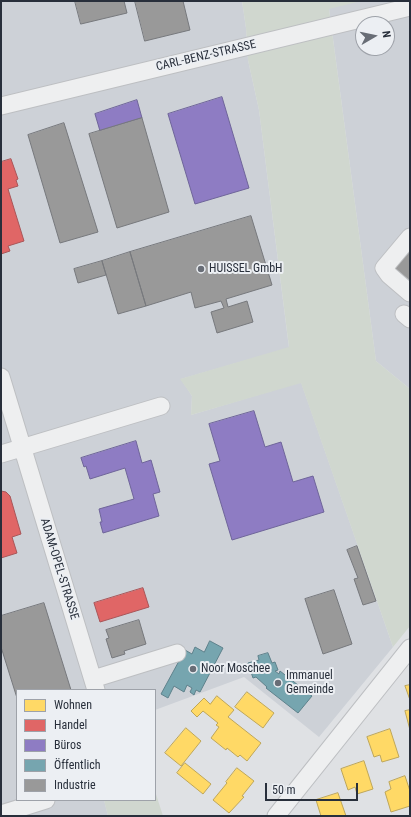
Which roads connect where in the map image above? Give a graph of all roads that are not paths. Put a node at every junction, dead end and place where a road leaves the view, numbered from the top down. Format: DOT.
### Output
graph roads {
  1 [pos="410,7"];
  2 [pos="1,106"];
  3 [pos="410,236"];
  4 [pos="410,293"];
  5 [pos="1,377"];
  6 [pos="161,406"];
  7 [pos="22,447"];
  8 [pos="1,454"];
  9 [pos="410,648"];
  10 [pos="177,654"];
  11 [pos="94,684"];
  12 [pos="43,801"];
  13 [pos="1,814"];
  14 [pos="276,816"];
  1 -- 2 [label="street, CARL-BENZ-STRASSE"];
  3 -- 4 [label="street"];
  5 -- 7 [label="street, ADAM-OPEL-STRASSE"];
  6 -- 7 [label="street"];
  7 -- 8 [label="street"];
  7 -- 11 [label="street, ADAM-OPEL-STRASSE"];
  9 -- 14 [label="street"];
  10 -- 11 [label="street"];
  12 -- 13 [label="street"];
}
